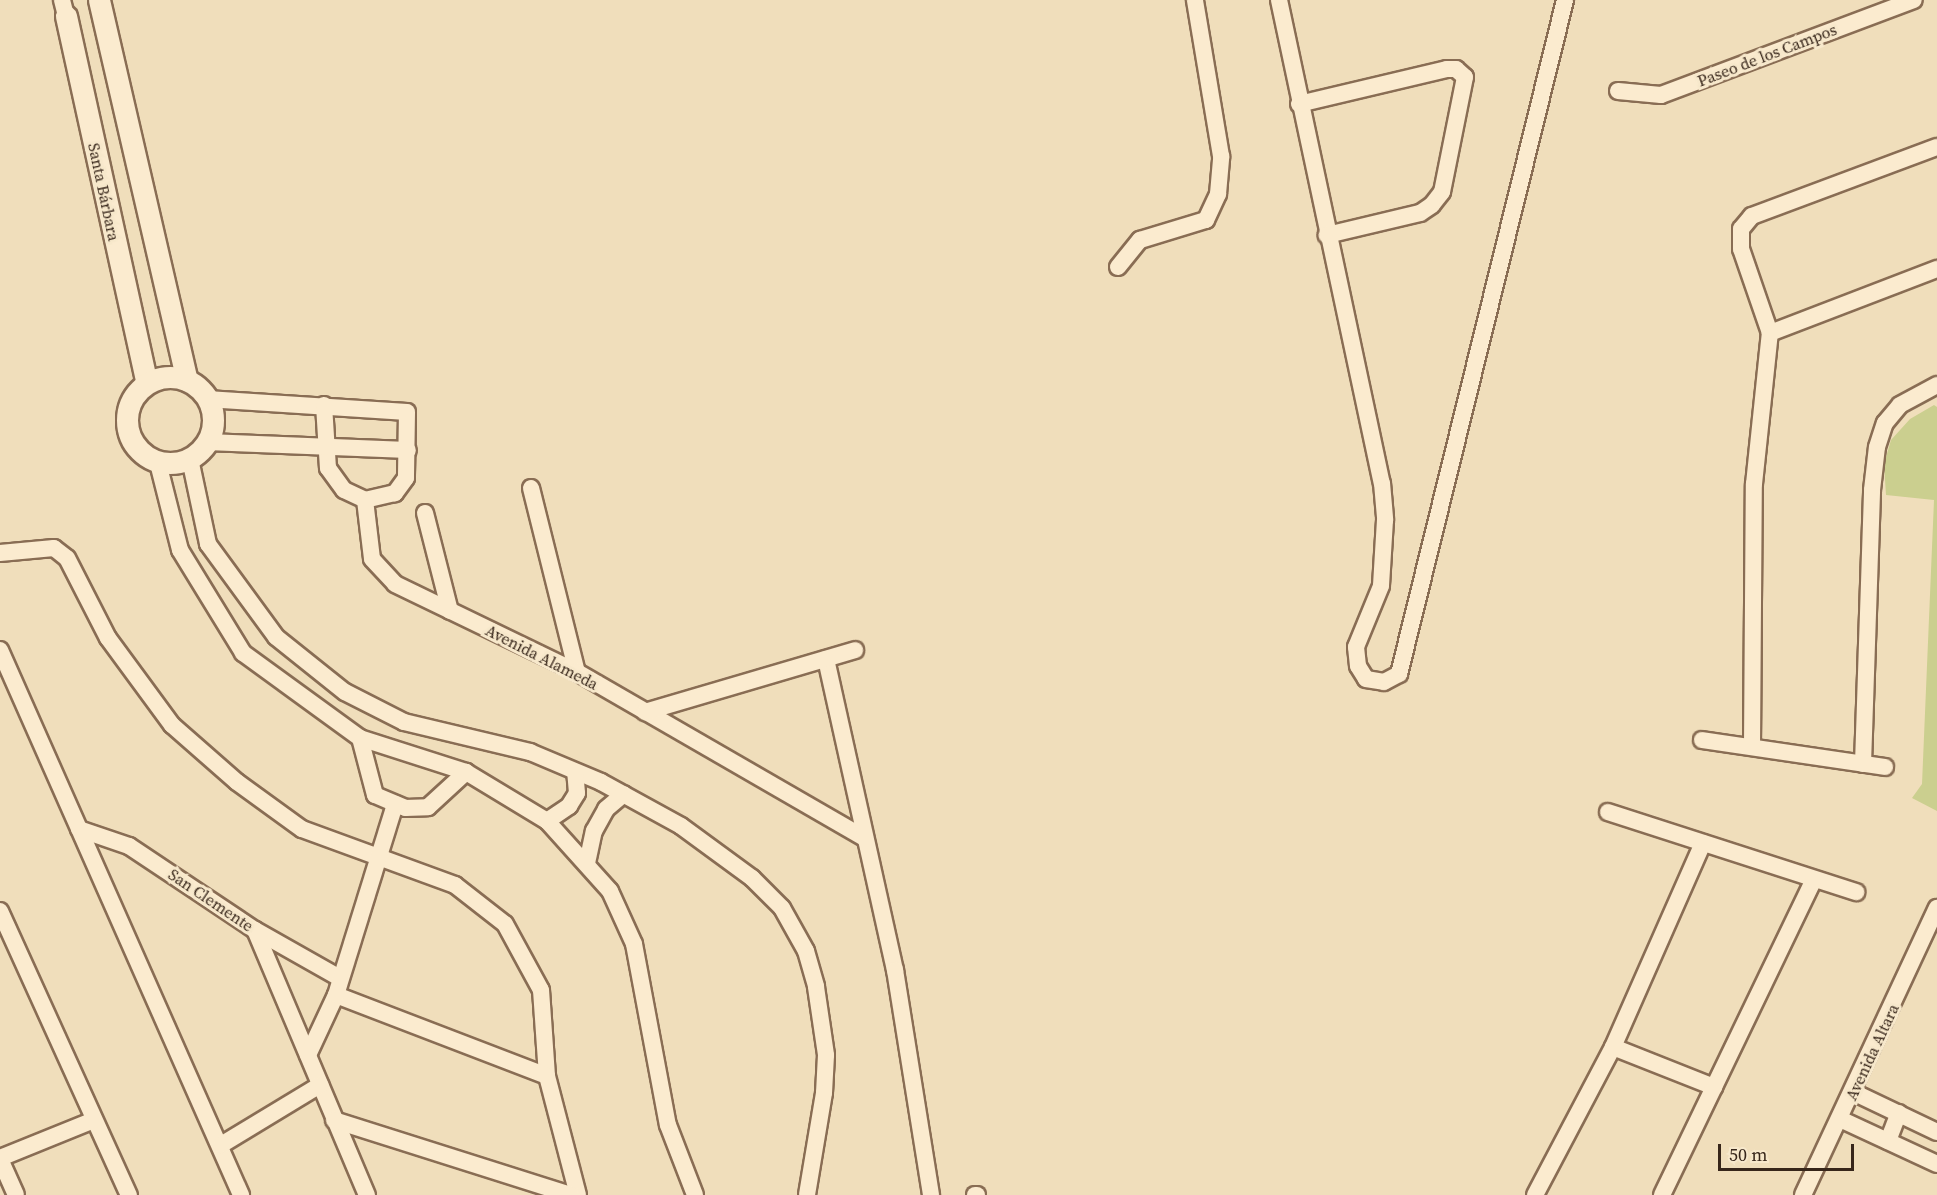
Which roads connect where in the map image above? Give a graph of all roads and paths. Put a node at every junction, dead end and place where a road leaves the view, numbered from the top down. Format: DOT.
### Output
graph roads {
  1 [pos="99,0"];
  2 [pos="1195,0"];
  3 [pos="1279,0"];
  4 [pos="1565,0"];
  5 [pos="1914,0"];
  6 [pos="64,8"];
  7 [pos="1869,8"];
  8 [pos="1618,91"];
  9 [pos="1299,104"];
  10 [pos="1937,147"];
  11 [pos="1327,236"];
  12 [pos="1118,267"];
  13 [pos="1937,269"];
  14 [pos="1770,333"];
  15 [pos="188,380"];
  16 [pos="147,383"];
  17 [pos="1936,386"];
  18 [pos="207,399"];
  19 [pos="324,405"];
  20 [pos="207,442"];
  21 [pos="326,446"];
  22 [pos="408,450"];
  23 [pos="190,459"];
  24 [pos="159,463"];
  25 [pos="531,488"];
  26 [pos="364,500"];
  27 [pos="425,513"];
  28 [pos="0,553"];
  29 [pos="450,611"];
  30 [pos="0,650"];
  31 [pos="855,650"];
  32 [pos="826,659"];
  33 [pos="577,672"];
  34 [pos="645,712"];
  35 [pos="360,738"];
  36 [pos="1702,740"];
  37 [pos="1752,746"];
  38 [pos="1863,764"];
  39 [pos="1885,767"];
  40 [pos="466,772"];
  41 [pos="575,772"];
  42 [pos="624,795"];
  43 [pos="395,804"];
  44 [pos="1608,812"];
  45 [pos="547,821"];
  46 [pos="79,829"];
  47 [pos="865,838"];
  48 [pos="1703,843"];
  49 [pos="379,860"];
  50 [pos="587,863"];
  51 [pos="1813,881"];
  52 [pos="1856,892"];
  53 [pos="1937,908"];
  54 [pos="0,911"];
  55 [pos="255,930"];
  56 [pos="340,978"];
  57 [pos="336,994"];
  58 [pos="1614,1047"];
  59 [pos="308,1055"];
  60 [pos="547,1076"];
  61 [pos="320,1085"];
  62 [pos="1714,1087"];
  63 [pos="1853,1092"];
  64 [pos="1899,1113"];
  65 [pos="1840,1119"];
  66 [pos="94,1120"];
  67 [pos="334,1120"];
  68 [pos="1937,1132"];
  69 [pos="1888,1141"];
  70 [pos="220,1145"];
  71 [pos="0,1159"];
  72 [pos="1937,1164"];
  73 [pos="16,1195"];
  74 [pos="129,1195"];
  75 [pos="241,1195"];
  76 [pos="367,1195"];
  77 [pos="571,1195"];
  78 [pos="578,1195"];
  79 [pos="694,1195"];
  80 [pos="807,1195"];
  81 [pos="931,1195"];
  82 [pos="1535,1195"];
  83 [pos="1662,1195"];
  84 [pos="1803,1195"];
  1 -- 15 [label="street"];
  2 -- 12 [label="street"];
  3 -- 9 [label="street"];
  4 -- 11 [label="street"];
  5 -- 7 [label="street, Paseo de los Campos"];
  6 -- 16 [label="street, Santa Bárbara"];
  7 -- 8 [label="street, Paseo de los Campos"];
  9 -- 11 [label="street"];
  9 -- 11 [label="street"];
  10 -- 14 [label="street"];
  13 -- 14 [label="street"];
  14 -- 37 [label="street"];
  15 -- 16 [label="street"];
  15 -- 18 [label="street"];
  16 -- 24 [label="street"];
  17 -- 38 [label="street"];
  18 -- 19 [label="street"];
  18 -- 20 [label="street"];
  19 -- 21 [label="street"];
  19 -- 22 [label="street"];
  20 -- 21 [label="street"];
  20 -- 23 [label="street"];
  21 -- 22 [label="street"];
  21 -- 26 [label="street"];
  22 -- 26 [label="street"];
  23 -- 24 [label="street"];
  23 -- 41 [label="street"];
  24 -- 35 [label="street"];
  25 -- 33 [label="street"];
  26 -- 29 [label="street, Avenida Alameda"];
  27 -- 29 [label="street"];
  28 -- 49 [label="street"];
  29 -- 33 [label="street, Avenida Alameda"];
  30 -- 46 [label="street"];
  31 -- 32 [label="street"];
  32 -- 34 [label="street"];
  32 -- 47 [label="street"];
  33 -- 34 [label="street, Avenida Alameda"];
  34 -- 47 [label="street, Avenida Alameda"];
  35 -- 40 [label="street"];
  35 -- 43 [label="street"];
  36 -- 37 [label="street"];
  37 -- 38 [label="street"];
  38 -- 39 [label="street"];
  40 -- 43 [label="street"];
  40 -- 45 [label="street"];
  41 -- 42 [label="street"];
  41 -- 45 [label="street"];
  42 -- 50 [label="street"];
  42 -- 80 [label="street"];
  43 -- 49 [label="street"];
  44 -- 48 [label="street"];
  45 -- 50 [label="street"];
  46 -- 55 [label="street, San Clemente"];
  46 -- 70 [label="street"];
  47 -- 81 [label="street"];
  48 -- 51 [label="street"];
  48 -- 58 [label="street"];
  49 -- 56 [label="street"];
  49 -- 60 [label="street"];
  50 -- 79 [label="street"];
  51 -- 52 [label="street"];
  51 -- 62 [label="street"];
  53 -- 63 [label="street, Avenida Altara"];
  54 -- 66 [label="street"];
  55 -- 56 [label="street, San Clemente"];
  55 -- 59 [label="street"];
  56 -- 57 [label="street"];
  57 -- 59 [label="street"];
  57 -- 60 [label="street"];
  58 -- 62 [label="street"];
  58 -- 82 [label="street"];
  59 -- 61 [label="street"];
  60 -- 78 [label="street"];
  61 -- 67 [label="street"];
  61 -- 70 [label="street"];
  62 -- 83 [label="street"];
  63 -- 64 [label="street"];
  63 -- 65 [label="street, Avenida Altara"];
  64 -- 68 [label="street"];
  64 -- 69 [label="street"];
  65 -- 69 [label="street"];
  65 -- 84 [label="street, Avenida Altara"];
  66 -- 71 [label="street"];
  66 -- 74 [label="street"];
  67 -- 76 [label="street"];
  67 -- 77 [label="street"];
  69 -- 72 [label="street"];
  70 -- 75 [label="street"];
  71 -- 73 [label="street"];
}
